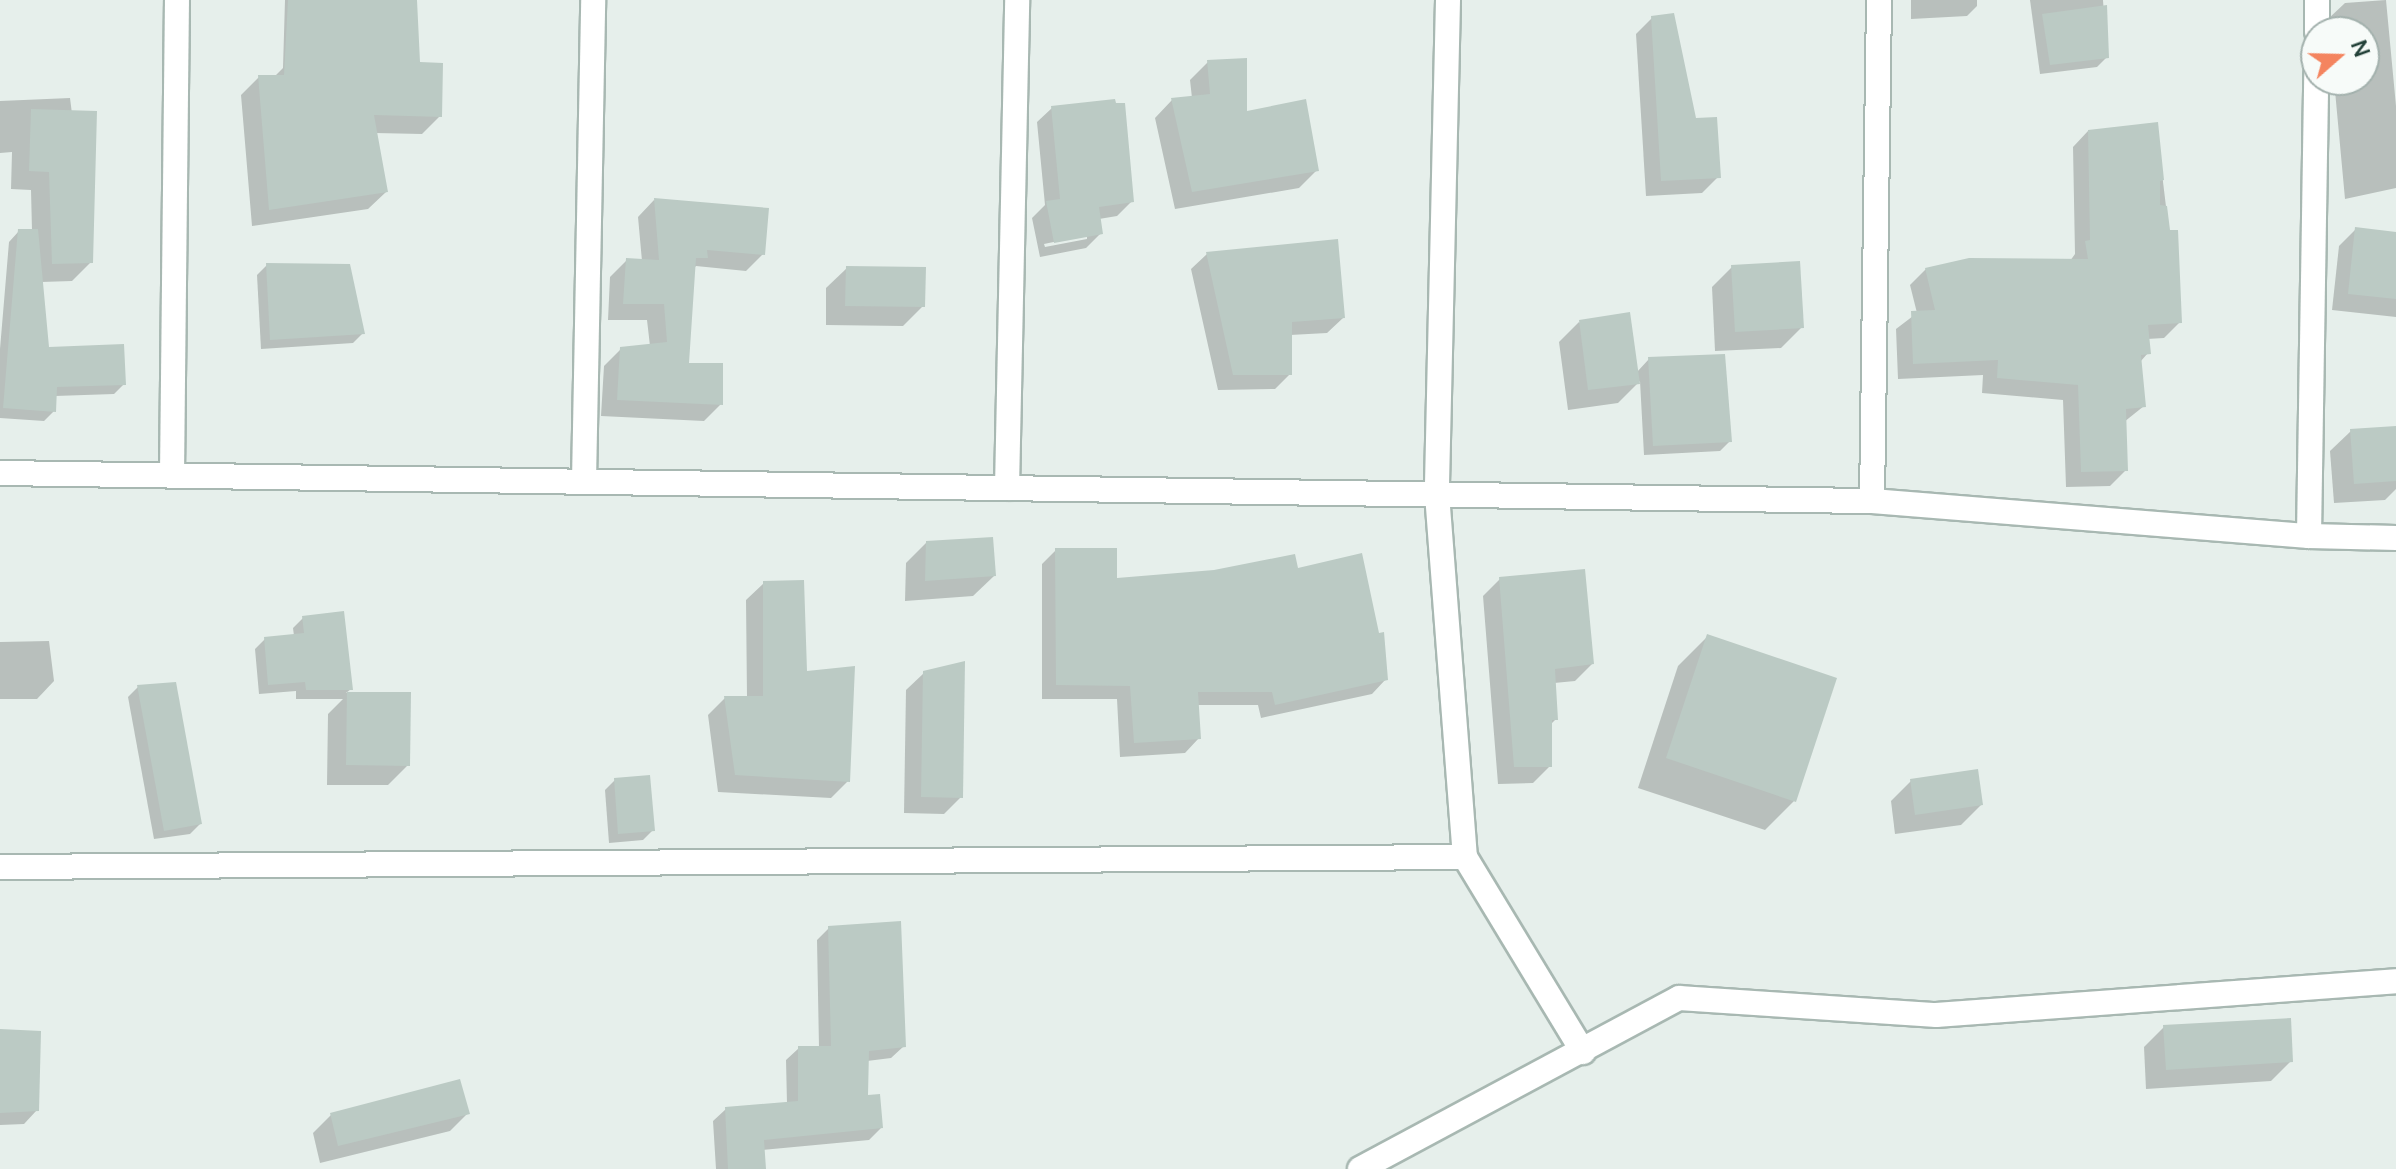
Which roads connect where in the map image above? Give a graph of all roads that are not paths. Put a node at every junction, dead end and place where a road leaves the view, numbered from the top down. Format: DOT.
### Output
graph roads {
  1 [pos="177,0"];
  2 [pos="593,0"];
  3 [pos="1017,0"];
  4 [pos="1448,0"];
  5 [pos="1879,0"];
  6 [pos="2316,96"];
  7 [pos="0,473"];
  8 [pos="172,475"];
  9 [pos="584,481"];
  10 [pos="1007,488"];
  11 [pos="1437,494"];
  12 [pos="1872,501"];
  13 [pos="2309,536"];
  14 [pos="2396,538"];
  15 [pos="1465,857"];
  16 [pos="0,867"];
  17 [pos="2396,981"];
  18 [pos="1583,1052"];
  19 [pos="1360,1169"];
  1 -- 8 [label="street"];
  2 -- 9 [label="street"];
  3 -- 10 [label="street"];
  4 -- 11 [label="street"];
  5 -- 12 [label="street"];
  6 -- 13 [label="street"];
  7 -- 8 [label="street"];
  8 -- 9 [label="street"];
  9 -- 10 [label="street"];
  10 -- 11 [label="street"];
  11 -- 12 [label="street"];
  11 -- 15 [label="street"];
  12 -- 13 [label="street"];
  13 -- 14 [label="street"];
  15 -- 16 [label="street"];
  15 -- 18 [label="street"];
  17 -- 18 [label="street"];
  18 -- 19 [label="street"];
}
